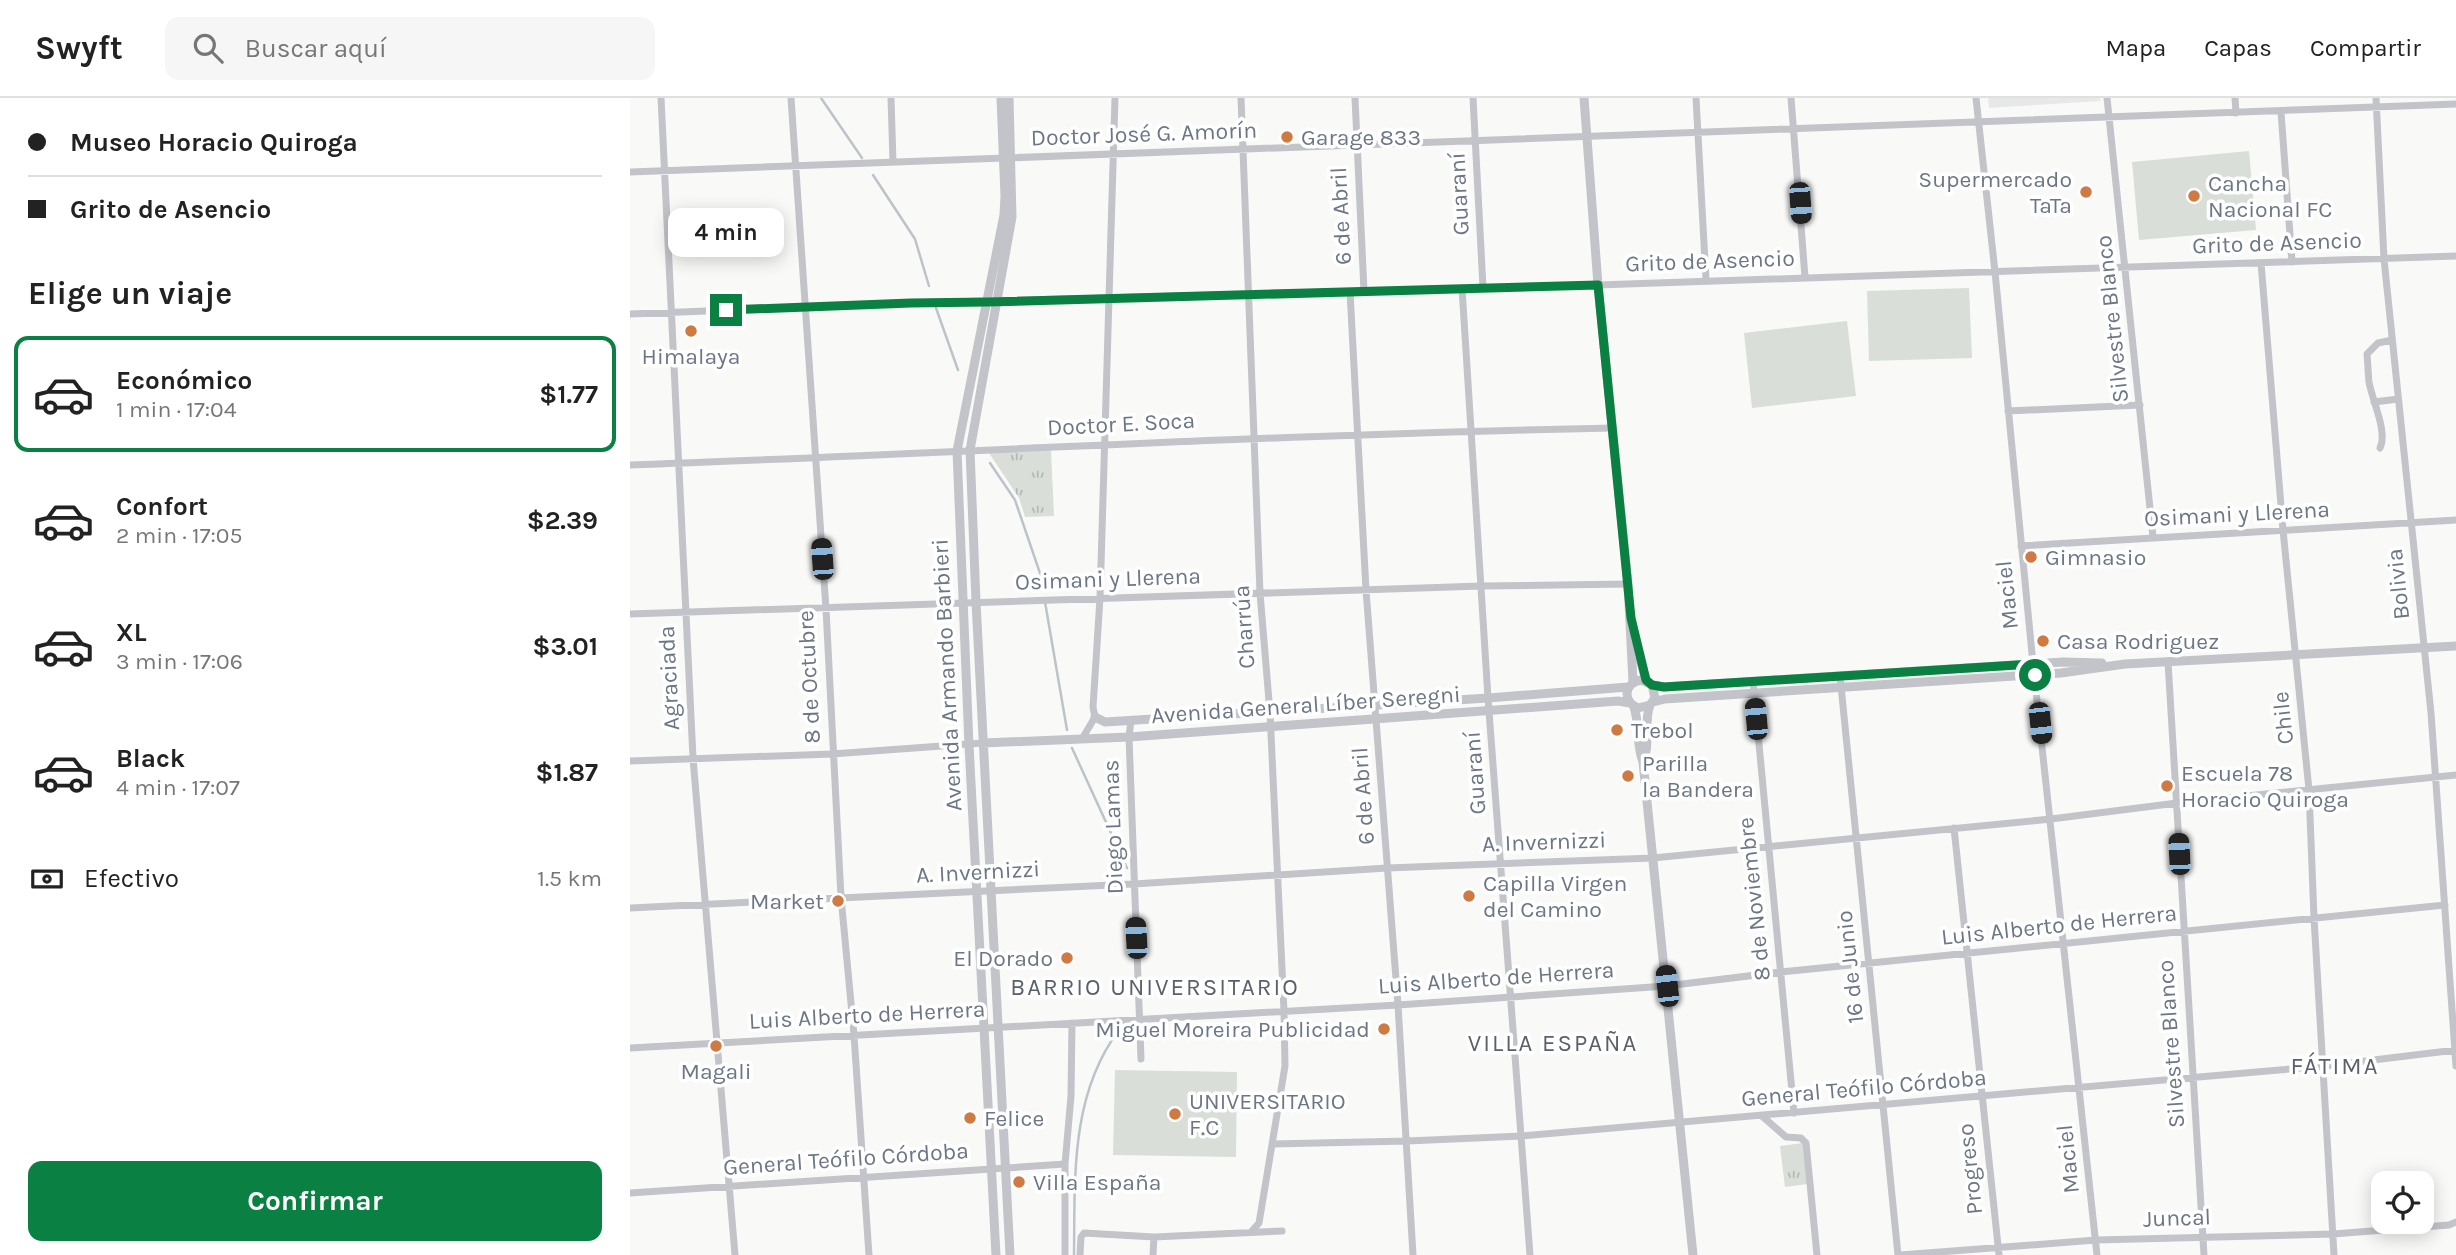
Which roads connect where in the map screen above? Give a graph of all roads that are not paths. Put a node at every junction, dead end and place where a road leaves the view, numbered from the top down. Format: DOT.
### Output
graph roads {
  1 [pos="662,98"];
  2 [pos="791,98"];
  3 [pos="891,98"];
  4 [pos="1001,98"];
  5 [pos="1009,98"];
  6 [pos="1115,98"];
  7 [pos="1241,98"];
  8 [pos="1355,98"];
  9 [pos="1473,98"];
  10 [pos="1584,98"];
  11 [pos="1696,98"];
  12 [pos="1791,98"];
  13 [pos="1976,98"];
  14 [pos="2107,98"];
  15 [pos="2235,98"];
  16 [pos="2376,98"];
  17 [pos="2456,104"];
  18 [pos="2377,108"];
  19 [pos="2281,112"];
  20 [pos="2236,113"];
  21 [pos="2109,118"];
  22 [pos="1978,123"];
  23 [pos="1794,130"];
  24 [pos="1698,133"];
  25 [pos="1586,137"];
  26 [pos="1475,141"];
  27 [pos="1357,145"];
  28 [pos="1243,150"];
  29 [pos="1115,154"];
  30 [pos="1007,158"];
  31 [pos="893,162"];
  32 [pos="796,166"];
  33 [pos="664,171"];
  34 [pos="630,172"];
  35 [pos="2456,256"];
  36 [pos="2384,259"];
  37 [pos="2261,262"];
  38 [pos="2292,262"];
  39 [pos="2126,267"];
  40 [pos="1996,272"];
  41 [pos="1805,277"];
  42 [pos="1706,280"];
  43 [pos="1598,285"];
  44 [pos="1483,287"];
  45 [pos="1462,288"];
  46 [pos="1364,291"];
  47 [pos="1350,292"];
  48 [pos="1250,295"];
  49 [pos="1110,299"];
  50 [pos="993,302"];
  51 [pos="806,306"];
  52 [pos="672,313"];
  53 [pos="630,314"];
  54 [pos="2392,340"];
  55 [pos="2398,399"];
  56 [pos="2374,402"];
  57 [pos="2140,405"];
  58 [pos="2008,411"];
  59 [pos="1613,428"];
  60 [pos="1470,431"];
  61 [pos="1357,434"];
  62 [pos="1254,438"];
  63 [pos="1104,444"];
  64 [pos="2380,448"];
  65 [pos="971,450"];
  66 [pos="957,451"];
  67 [pos="816,459"];
  68 [pos="678,464"];
  69 [pos="630,466"];
  70 [pos="2456,520"];
  71 [pos="2411,524"];
  72 [pos="2283,530"];
  73 [pos="2153,537"];
  74 [pos="2021,546"];
  75 [pos="1629,584"];
  76 [pos="1481,586"];
  77 [pos="1366,590"];
  78 [pos="1260,593"];
  79 [pos="1100,598"];
  80 [pos="975,602"];
  81 [pos="963,603"];
  82 [pos="826,609"];
  83 [pos="685,612"];
  84 [pos="630,614"];
  85 [pos="1631,618"];
  86 [pos="2456,646"];
  87 [pos="2424,647"];
  88 [pos="2296,655"];
  89 [pos="2168,662"];
  90 [pos="2033,664"];
  91 [pos="2125,664"];
  92 [pos="2035,675"];
  93 [pos="1840,676"];
  94 [pos="1753,681"];
  95 [pos="1649,683"];
  96 [pos="1630,684"];
  97 [pos="1841,688"];
  98 [pos="1754,693"];
  99 [pos="1488,698"];
  100 [pos="1651,703"];
  101 [pos="1632,705"];
  102 [pos="1376,706"];
  103 [pos="1489,712"];
  104 [pos="1269,713"];
  105 [pos="1095,717"];
  106 [pos="1377,719"];
  107 [pos="1131,720"];
  108 [pos="1270,726"];
  109 [pos="1129,737"];
  110 [pos="1082,739"];
  111 [pos="984,743"];
  112 [pos="969,745"];
  113 [pos="832,754"];
  114 [pos="693,758"];
  115 [pos="630,761"];
  116 [pos="1643,762"];
  117 [pos="2456,775"];
  118 [pos="2437,777"];
  119 [pos="2309,790"];
  120 [pos="2177,803"];
  121 [pos="2051,819"];
  122 [pos="1954,828"];
  123 [pos="1856,838"];
  124 [pos="1768,848"];
  125 [pos="1653,858"];
  126 [pos="1501,863"];
  127 [pos="1387,868"];
  128 [pos="1278,875"];
  129 [pos="1134,884"];
  130 [pos="990,890"];
  131 [pos="977,891"];
  132 [pos="841,897"];
  133 [pos="704,904"];
  134 [pos="2445,905"];
  135 [pos="630,908"];
  136 [pos="2314,918"];
  137 [pos="2456,922"];
  138 [pos="2446,924"];
  139 [pos="2183,932"];
  140 [pos="2064,944"];
  141 [pos="1967,953"];
  142 [pos="1868,963"];
  143 [pos="1781,972"];
  144 [pos="1667,986"];
  145 [pos="1511,996"];
  146 [pos="1398,1005"];
  147 [pos="1284,1011"];
  148 [pos="1140,1019"];
  149 [pos="1072,1023"];
  150 [pos="998,1027"];
  151 [pos="985,1028"];
  152 [pos="854,1035"];
  153 [pos="719,1043"];
  154 [pos="630,1048"];
  155 [pos="2456,1050"];
  156 [pos="1141,1059"];
  157 [pos="2324,1066"];
  158 [pos="2456,1066"];
  159 [pos="2193,1077"];
  160 [pos="2080,1088"];
  161 [pos="1981,1096"];
  162 [pos="1883,1105"];
  163 [pos="1794,1113"];
  164 [pos="1762,1116"];
  165 [pos="1679,1123"];
  166 [pos="1522,1136"];
  167 [pos="1407,1141"];
  168 [pos="1273,1144"];
  169 [pos="1065,1164"];
  170 [pos="1005,1167"];
  171 [pos="992,1168"];
  172 [pos="862,1177"];
  173 [pos="730,1188"];
  174 [pos="630,1193"];
  175 [pos="2456,1222"];
  176 [pos="1282,1231"];
  177 [pos="1251,1232"];
  178 [pos="2333,1234"];
  179 [pos="2203,1236"];
  180 [pos="1154,1237"];
  181 [pos="2096,1240"];
  182 [pos="1998,1251"];
  183 [pos="1065,1254"];
  184 [pos="735,1255"];
  185 [pos="869,1255"];
  186 [pos="996,1255"];
  187 [pos="1010,1255"];
  188 [pos="1080,1255"];
  189 [pos="1153,1255"];
  190 [pos="1413,1255"];
  191 [pos="1530,1255"];
  192 [pos="1693,1255"];
  193 [pos="1817,1255"];
  194 [pos="1899,1255"];
  195 [pos="2097,1255"];
  196 [pos="2204,1255"];
  197 [pos="2334,1255"];
  1 -- 33 [label="street, Agraciada"];
  2 -- 32 [label="street, 8 de Octubre"];
  3 -- 31 [label="street"];
  4 -- 30 [label="street, Avenida Armando Barbieri"];
  5 -- 30 [label="street, Avenida Armando Barbieri"];
  6 -- 29 [label="street"];
  7 -- 28 [label="street, Charrúa"];
  8 -- 27 [label="street, 6 de Abril"];
  9 -- 26 [label="street, Guaraní"];
  10 -- 25 [label="street"];
  11 -- 24 [label="street"];
  12 -- 23 [label="street"];
  13 -- 22 [label="street, Maciel"];
  14 -- 21 [label="street, Silvestre Blanco"];
  15 -- 20 [label="street"];
  16 -- 18 [label="street, Bolivia"];
  17 -- 18 [label="street, Doctor José G. Amorín"];
  18 -- 19 [label="street, Doctor José G. Amorín"];
  18 -- 36 [label="street, Bolivia"];
  19 -- 20 [label="street, Doctor José G. Amorín"];
  19 -- 38 [label="street"];
  20 -- 21 [label="street, Doctor José G. Amorín"];
  21 -- 22 [label="street, Doctor José G. Amorín"];
  21 -- 39 [label="street, Silvestre Blanco"];
  22 -- 23 [label="street, Doctor José G. Amorín"];
  22 -- 40 [label="street, Maciel"];
  23 -- 24 [label="street, Doctor José G. Amorín"];
  23 -- 41 [label="street"];
  24 -- 25 [label="street, Doctor José G. Amorín"];
  24 -- 42 [label="street"];
  25 -- 26 [label="street, Doctor José G. Amorín"];
  25 -- 43 [label="street"];
  26 -- 27 [label="street, Doctor José G. Amorín"];
  26 -- 44 [label="street, Guaraní"];
  27 -- 28 [label="street, Doctor José G. Amorín"];
  27 -- 46 [label="street, 6 de Abril"];
  28 -- 29 [label="street, Doctor José G. Amorín"];
  28 -- 48 [label="street, Charrúa"];
  29 -- 30 [label="street, Doctor José G. Amorín"];
  29 -- 49 [label="street"];
  30 -- 31 [label="street, Doctor José G. Amorín"];
  30 -- 50 [label="street, Avenida Armando Barbieri"];
  31 -- 32 [label="street, Doctor José G. Amorín"];
  32 -- 33 [label="street, Doctor José G. Amorín"];
  32 -- 51 [label="street, 8 de Octubre"];
  33 -- 34 [label="street, Doctor José G. Amorín"];
  33 -- 52 [label="street, Agraciada"];
  35 -- 36 [label="street, Grito de Asencio"];
  36 -- 38 [label="street, Grito de Asencio"];
  36 -- 54 [label="street, Bolivia"];
  37 -- 38 [label="street, Grito de Asencio"];
  37 -- 39 [label="street, Grito de Asencio"];
  37 -- 72 [label="street, Chile"];
  39 -- 40 [label="street, Grito de Asencio"];
  39 -- 57 [label="street, Silvestre Blanco"];
  40 -- 41 [label="street, Grito de Asencio"];
  40 -- 58 [label="street, Maciel"];
  41 -- 42 [label="street, Grito de Asencio"];
  42 -- 43 [label="street, Grito de Asencio"];
  43 -- 44 [label="street, Grito de Asencio"];
  43 -- 59 [label="street"];
  44 -- 45 [label="street, Grito de Asencio"];
  45 -- 46 [label="street, Grito de Asencio"];
  45 -- 60 [label="street, Guaraní"];
  46 -- 47 [label="street, Grito de Asencio"];
  47 -- 48 [label="street, Grito de Asencio"];
  47 -- 61 [label="street, 6 de Abril"];
  48 -- 49 [label="street, Grito de Asencio"];
  48 -- 62 [label="street, Charrúa"];
  49 -- 50 [label="street, Grito de Asencio"];
  49 -- 63 [label="street"];
  50 -- 51 [label="street, Grito de Asencio"];
  50 -- 65 [label="street, Avenida Armando Barbieri"];
  50 -- 66 [label="street, Avenida Armando Barbieri"];
  51 -- 52 [label="street, Grito de Asencio"];
  51 -- 67 [label="street, 8 de Octubre"];
  52 -- 53 [label="street, Grito de Asencio"];
  52 -- 68 [label="street, Agraciada"];
  54 -- 55 [label="street, Bolivia"];
  54 -- 56 [label="street"];
  55 -- 56 [label="street"];
  55 -- 71 [label="street, Bolivia"];
  56 -- 64 [label="street"];
  57 -- 58 [label="street"];
  57 -- 73 [label="street, Silvestre Blanco"];
  58 -- 74 [label="street, Maciel"];
  59 -- 60 [label="street, Doctor E. Soca"];
  59 -- 75 [label="street"];
  60 -- 61 [label="street, Doctor E. Soca"];
  60 -- 76 [label="street, Guaraní"];
  61 -- 62 [label="street, Doctor E. Soca"];
  61 -- 77 [label="street, 6 de Abril"];
  62 -- 63 [label="street, Doctor E. Soca"];
  62 -- 78 [label="street, Charrúa"];
  63 -- 65 [label="street, Doctor E. Soca"];
  63 -- 79 [label="street"];
  65 -- 66 [label="street, Doctor E. Soca"];
  65 -- 80 [label="street, Avenida Armando Barbieri"];
  66 -- 67 [label="street, Doctor E. Soca"];
  66 -- 81 [label="street, Avenida Armando Barbieri"];
  67 -- 68 [label="street, Doctor E. Soca"];
  67 -- 82 [label="street, 8 de Octubre"];
  68 -- 69 [label="street, Doctor E. Soca"];
  68 -- 83 [label="street, Agraciada"];
  70 -- 71 [label="street, Osimani y Llerena"];
  71 -- 72 [label="street, Osimani y Llerena"];
  71 -- 87 [label="street, Bolivia"];
  72 -- 73 [label="street, Osimani y Llerena"];
  72 -- 88 [label="street, Chile"];
  73 -- 74 [label="street, Osimani y Llerena"];
  74 -- 90 [label="street, Maciel"];
  75 -- 76 [label="street, Osimani y Llerena"];
  75 -- 85 [label="street"];
  76 -- 77 [label="street, Osimani y Llerena"];
  76 -- 99 [label="street, Guaraní"];
  77 -- 78 [label="street, Osimani y Llerena"];
  77 -- 102 [label="street, 6 de Abril"];
  78 -- 79 [label="street, Osimani y Llerena"];
  78 -- 104 [label="street, Charrúa"];
  79 -- 80 [label="street, Osimani y Llerena"];
  79 -- 105 [label="street"];
  80 -- 81 [label="street, Osimani y Llerena"];
  80 -- 111 [label="street, Avenida Armando Barbieri"];
  81 -- 82 [label="street, Osimani y Llerena"];
  81 -- 112 [label="street, Avenida Armando Barbieri"];
  82 -- 83 [label="street, Osimani y Llerena"];
  82 -- 113 [label="street, 8 de Octubre"];
  83 -- 84 [label="street, Osimani y Llerena"];
  83 -- 114 [label="street, Agraciada"];
  85 -- 95 [label="street"];
  85 -- 96 [label="street"];
  86 -- 87 [label="street"];
  87 -- 88 [label="street"];
  87 -- 118 [label="street, Bolivia"];
  88 -- 89 [label="street"];
  88 -- 119 [label="street, Chile"];
  89 -- 91 [label="street"];
  89 -- 120 [label="street, Silvestre Blanco"];
  90 -- 91 [label="street"];
  90 -- 92 [label="street, Maciel"];
  90 -- 93 [label="street"];
  91 -- 92 [label="street"];
  92 -- 97 [label="street"];
  92 -- 121 [label="street, Maciel"];
  93 -- 94 [label="street"];
  93 -- 97 [label="street, 16 de Junio"];
  94 -- 95 [label="street"];
  94 -- 98 [label="street, 8 de Noviembre"];
  95 -- 96 [label="street"];
  95 -- 100 [label="street"];
  96 -- 99 [label="street, Avenida General Líber Seregni"];
  96 -- 101 [label="street"];
  97 -- 98 [label="street"];
  97 -- 123 [label="street, 16 de Junio"];
  98 -- 100 [label="street"];
  98 -- 124 [label="street, 8 de Noviembre"];
  99 -- 102 [label="street, Avenida General Líber Seregni"];
  99 -- 103 [label="street, Guaraní"];
  100 -- 101 [label="street"];
  100 -- 116 [label="street"];
  101 -- 103 [label="street, Avenida General Líber Seregni"];
  101 -- 116 [label="street"];
  102 -- 104 [label="street, Avenida General Líber Seregni"];
  102 -- 106 [label="street, 6 de Abril"];
  103 -- 106 [label="street, Avenida General Líber Seregni"];
  103 -- 126 [label="street, Guaraní"];
  104 -- 107 [label="street, Avenida General Líber Seregni"];
  104 -- 108 [label="street, Charrúa"];
  105 -- 107 [label="street, Avenida General Líber Seregni"];
  105 -- 110 [label="street, Diego Lamas"];
  106 -- 108 [label="street, Avenida General Líber Seregni"];
  106 -- 127 [label="street, 6 de Abril"];
  107 -- 109 [label="street, Diego Lamas"];
  108 -- 109 [label="street, Avenida General Líber Seregni"];
  108 -- 128 [label="street, Charrúa"];
  109 -- 110 [label="street, Avenida General Líber Seregni"];
  109 -- 129 [label="street, Diego Lamas"];
  110 -- 111 [label="street, Avenida General Líber Seregni"];
  111 -- 112 [label="street"];
  111 -- 130 [label="street, Avenida Armando Barbieri"];
  112 -- 113 [label="street"];
  112 -- 131 [label="street, Avenida Armando Barbieri"];
  113 -- 114 [label="street"];
  113 -- 132 [label="street, 8 de Octubre"];
  114 -- 115 [label="street"];
  114 -- 133 [label="street, Agraciada"];
  116 -- 125 [label="street"];
  117 -- 118 [label="street, A. Invernizzi"];
  118 -- 119 [label="street, A. Invernizzi"];
  118 -- 134 [label="street, Bolivia"];
  119 -- 120 [label="street, A. Invernizzi"];
  119 -- 136 [label="street, Chile"];
  120 -- 121 [label="street, A. Invernizzi"];
  120 -- 139 [label="street, Silvestre Blanco"];
  121 -- 122 [label="street, A. Invernizzi"];
  121 -- 140 [label="street, Maciel"];
  122 -- 123 [label="street, A. Invernizzi"];
  122 -- 141 [label="street, Progreso"];
  123 -- 124 [label="street, A. Invernizzi"];
  123 -- 142 [label="street, 16 de Junio"];
  124 -- 125 [label="street, A. Invernizzi"];
  124 -- 143 [label="street, 8 de Noviembre"];
  125 -- 126 [label="street, A. Invernizzi"];
  125 -- 144 [label="street"];
  126 -- 127 [label="street, A. Invernizzi"];
  126 -- 145 [label="street, Guaraní"];
  127 -- 128 [label="street, A. Invernizzi"];
  127 -- 146 [label="street, 6 de Abril"];
  128 -- 129 [label="street, A. Invernizzi"];
  128 -- 147 [label="street, Charrúa"];
  129 -- 130 [label="street, A. Invernizzi"];
  129 -- 148 [label="street, Diego Lamas"];
  130 -- 131 [label="street, A. Invernizzi"];
  130 -- 150 [label="street, Avenida Armando Barbieri"];
  131 -- 132 [label="street, A. Invernizzi"];
  131 -- 151 [label="street, Avenida Armando Barbieri"];
  132 -- 133 [label="street, A. Invernizzi"];
  132 -- 152 [label="street, 8 de Octubre"];
  133 -- 135 [label="street, A. Invernizzi"];
  133 -- 153 [label="street, Agraciada"];
  134 -- 136 [label="street, Luis Alberto de Herrera"];
  134 -- 138 [label="street, Bolivia"];
  136 -- 139 [label="street, Luis Alberto de Herrera"];
  136 -- 157 [label="street, Chile"];
  137 -- 138 [label="street"];
  138 -- 155 [label="street, Bolivia"];
  139 -- 140 [label="street, Luis Alberto de Herrera"];
  139 -- 159 [label="street, Silvestre Blanco"];
  140 -- 141 [label="street, Luis Alberto de Herrera"];
  140 -- 160 [label="street, Maciel"];
  141 -- 142 [label="street, Luis Alberto de Herrera"];
  141 -- 161 [label="street, Progreso"];
  142 -- 143 [label="street, Luis Alberto de Herrera"];
  142 -- 162 [label="street, 16 de Junio"];
  143 -- 144 [label="street, Luis Alberto de Herrera"];
  143 -- 163 [label="street, 8 de Noviembre"];
  144 -- 145 [label="street, Luis Alberto de Herrera"];
  144 -- 165 [label="street"];
  145 -- 146 [label="street, Luis Alberto de Herrera"];
  145 -- 166 [label="street, Guaraní"];
  146 -- 147 [label="street, Luis Alberto de Herrera"];
  146 -- 167 [label="street, 6 de Abril"];
  147 -- 148 [label="street, Luis Alberto de Herrera"];
  147 -- 168 [label="street, Charrúa"];
  148 -- 149 [label="street, Luis Alberto de Herrera"];
  148 -- 156 [label="street, Diego Lamas"];
  149 -- 150 [label="street, Luis Alberto de Herrera"];
  149 -- 169 [label="street"];
  150 -- 151 [label="street, Luis Alberto de Herrera"];
  150 -- 170 [label="street, Avenida Armando Barbieri"];
  151 -- 152 [label="street, Luis Alberto de Herrera"];
  151 -- 171 [label="street, Avenida Armando Barbieri"];
  152 -- 153 [label="street, Luis Alberto de Herrera"];
  152 -- 172 [label="street, 8 de Octubre"];
  153 -- 154 [label="street, Luis Alberto de Herrera"];
  153 -- 173 [label="street, Agraciada"];
  155 -- 157 [label="street, General Teófilo Córdoba"];
  155 -- 158 [label="street, Bolivia"];
  157 -- 159 [label="street, General Teófilo Córdoba"];
  157 -- 178 [label="street, Chile"];
  159 -- 160 [label="street, General Teófilo Córdoba"];
  159 -- 179 [label="street, Silvestre Blanco"];
  160 -- 161 [label="street, General Teófilo Córdoba"];
  160 -- 181 [label="street, Maciel"];
  161 -- 162 [label="street, General Teófilo Córdoba"];
  161 -- 182 [label="street, Progreso"];
  162 -- 163 [label="street, General Teófilo Córdoba"];
  162 -- 194 [label="street, 16 de Junio"];
  163 -- 164 [label="street, General Teófilo Córdoba"];
  164 -- 165 [label="street, General Teófilo Córdoba"];
  164 -- 193 [label="street"];
  165 -- 166 [label="street, General Teófilo Córdoba"];
  165 -- 192 [label="street"];
  166 -- 167 [label="street, General Teófilo Córdoba"];
  166 -- 191 [label="street, Guaraní"];
  167 -- 168 [label="street, General Teófilo Córdoba"];
  167 -- 190 [label="street, 6 de Abril"];
  168 -- 177 [label="street, Charrúa"];
  169 -- 170 [label="street, General Teófilo Córdoba"];
  169 -- 183 [label="street"];
  170 -- 171 [label="street, General Teófilo Córdoba"];
  170 -- 187 [label="street, Avenida Armando Barbieri"];
  171 -- 172 [label="street, General Teófilo Córdoba"];
  171 -- 186 [label="street, Avenida Armando Barbieri"];
  172 -- 173 [label="street, General Teófilo Córdoba"];
  172 -- 185 [label="street, 8 de Octubre"];
  173 -- 174 [label="street, General Teófilo Córdoba"];
  173 -- 184 [label="street, Agraciada"];
  175 -- 178 [label="street, Juncal"];
  176 -- 177 [label="street"];
  177 -- 180 [label="street"];
  178 -- 179 [label="street, Juncal"];
  178 -- 197 [label="street, Chile"];
  179 -- 181 [label="street, Juncal"];
  179 -- 196 [label="street, Silvestre Blanco"];
  180 -- 188 [label="street"];
  180 -- 189 [label="street"];
  181 -- 182 [label="street, Juncal"];
  181 -- 195 [label="street, Maciel"];
  182 -- 194 [label="street, Juncal"];
}
